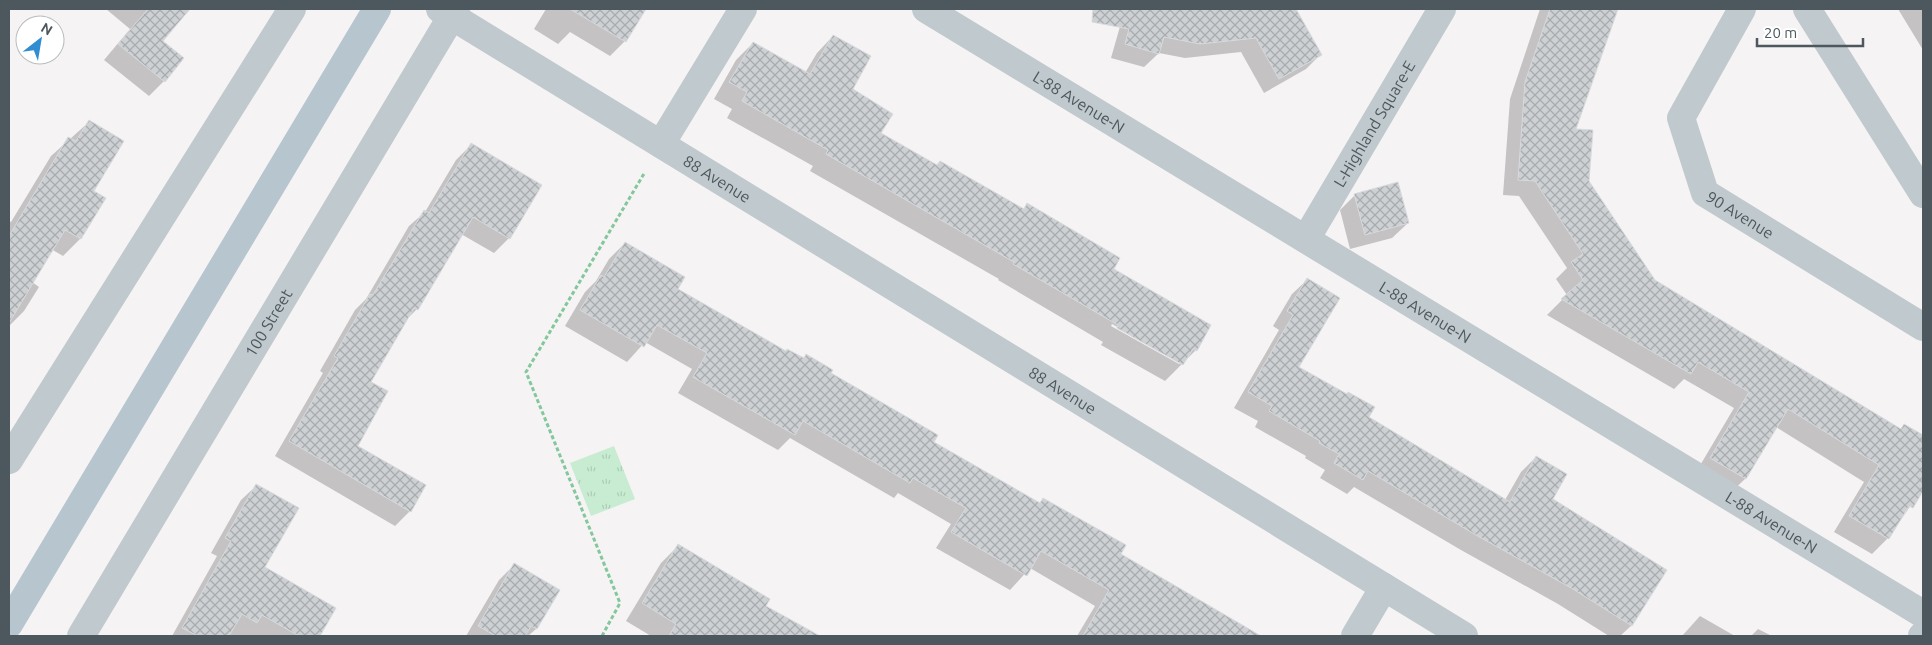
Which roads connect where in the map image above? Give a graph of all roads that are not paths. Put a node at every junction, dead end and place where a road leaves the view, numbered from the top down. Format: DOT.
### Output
graph roads {
  1 [pos="292,9"];
  2 [pos="377,9"];
  3 [pos="743,9"];
  4 [pos="926,9"];
  5 [pos="1442,9"];
  6 [pos="1742,9"];
  7 [pos="1807,9"];
  8 [pos="449,11"];
  9 [pos="661,144"];
  10 [pos="1923,194"];
  11 [pos="1306,239"];
  12 [pos="1923,327"];
  13 [pos="9,460"];
  14 [pos="1384,587"];
  15 [pos="1923,614"];
  16 [pos="9,624"];
  17 [pos="81,636"];
  18 [pos="1355,636"];
  19 [pos="1464,636"];
  1 -- 13 [label="street"];
  2 -- 16 [label="main road"];
  3 -- 9 [label="street"];
  4 -- 11 [label="street, L-88 Avenue-N"];
  5 -- 11 [label="street, L-Highland Square-E"];
  6 -- 12 [label="street, 90 Avenue"];
  7 -- 10 [label="street"];
  8 -- 9 [label="street, 88 Avenue"];
  8 -- 17 [label="street, 100 Street"];
  9 -- 14 [label="street, 88 Avenue"];
  11 -- 15 [label="street, L-88 Avenue-N"];
  14 -- 18 [label="street"];
  14 -- 19 [label="street, 88 Avenue"];
}
